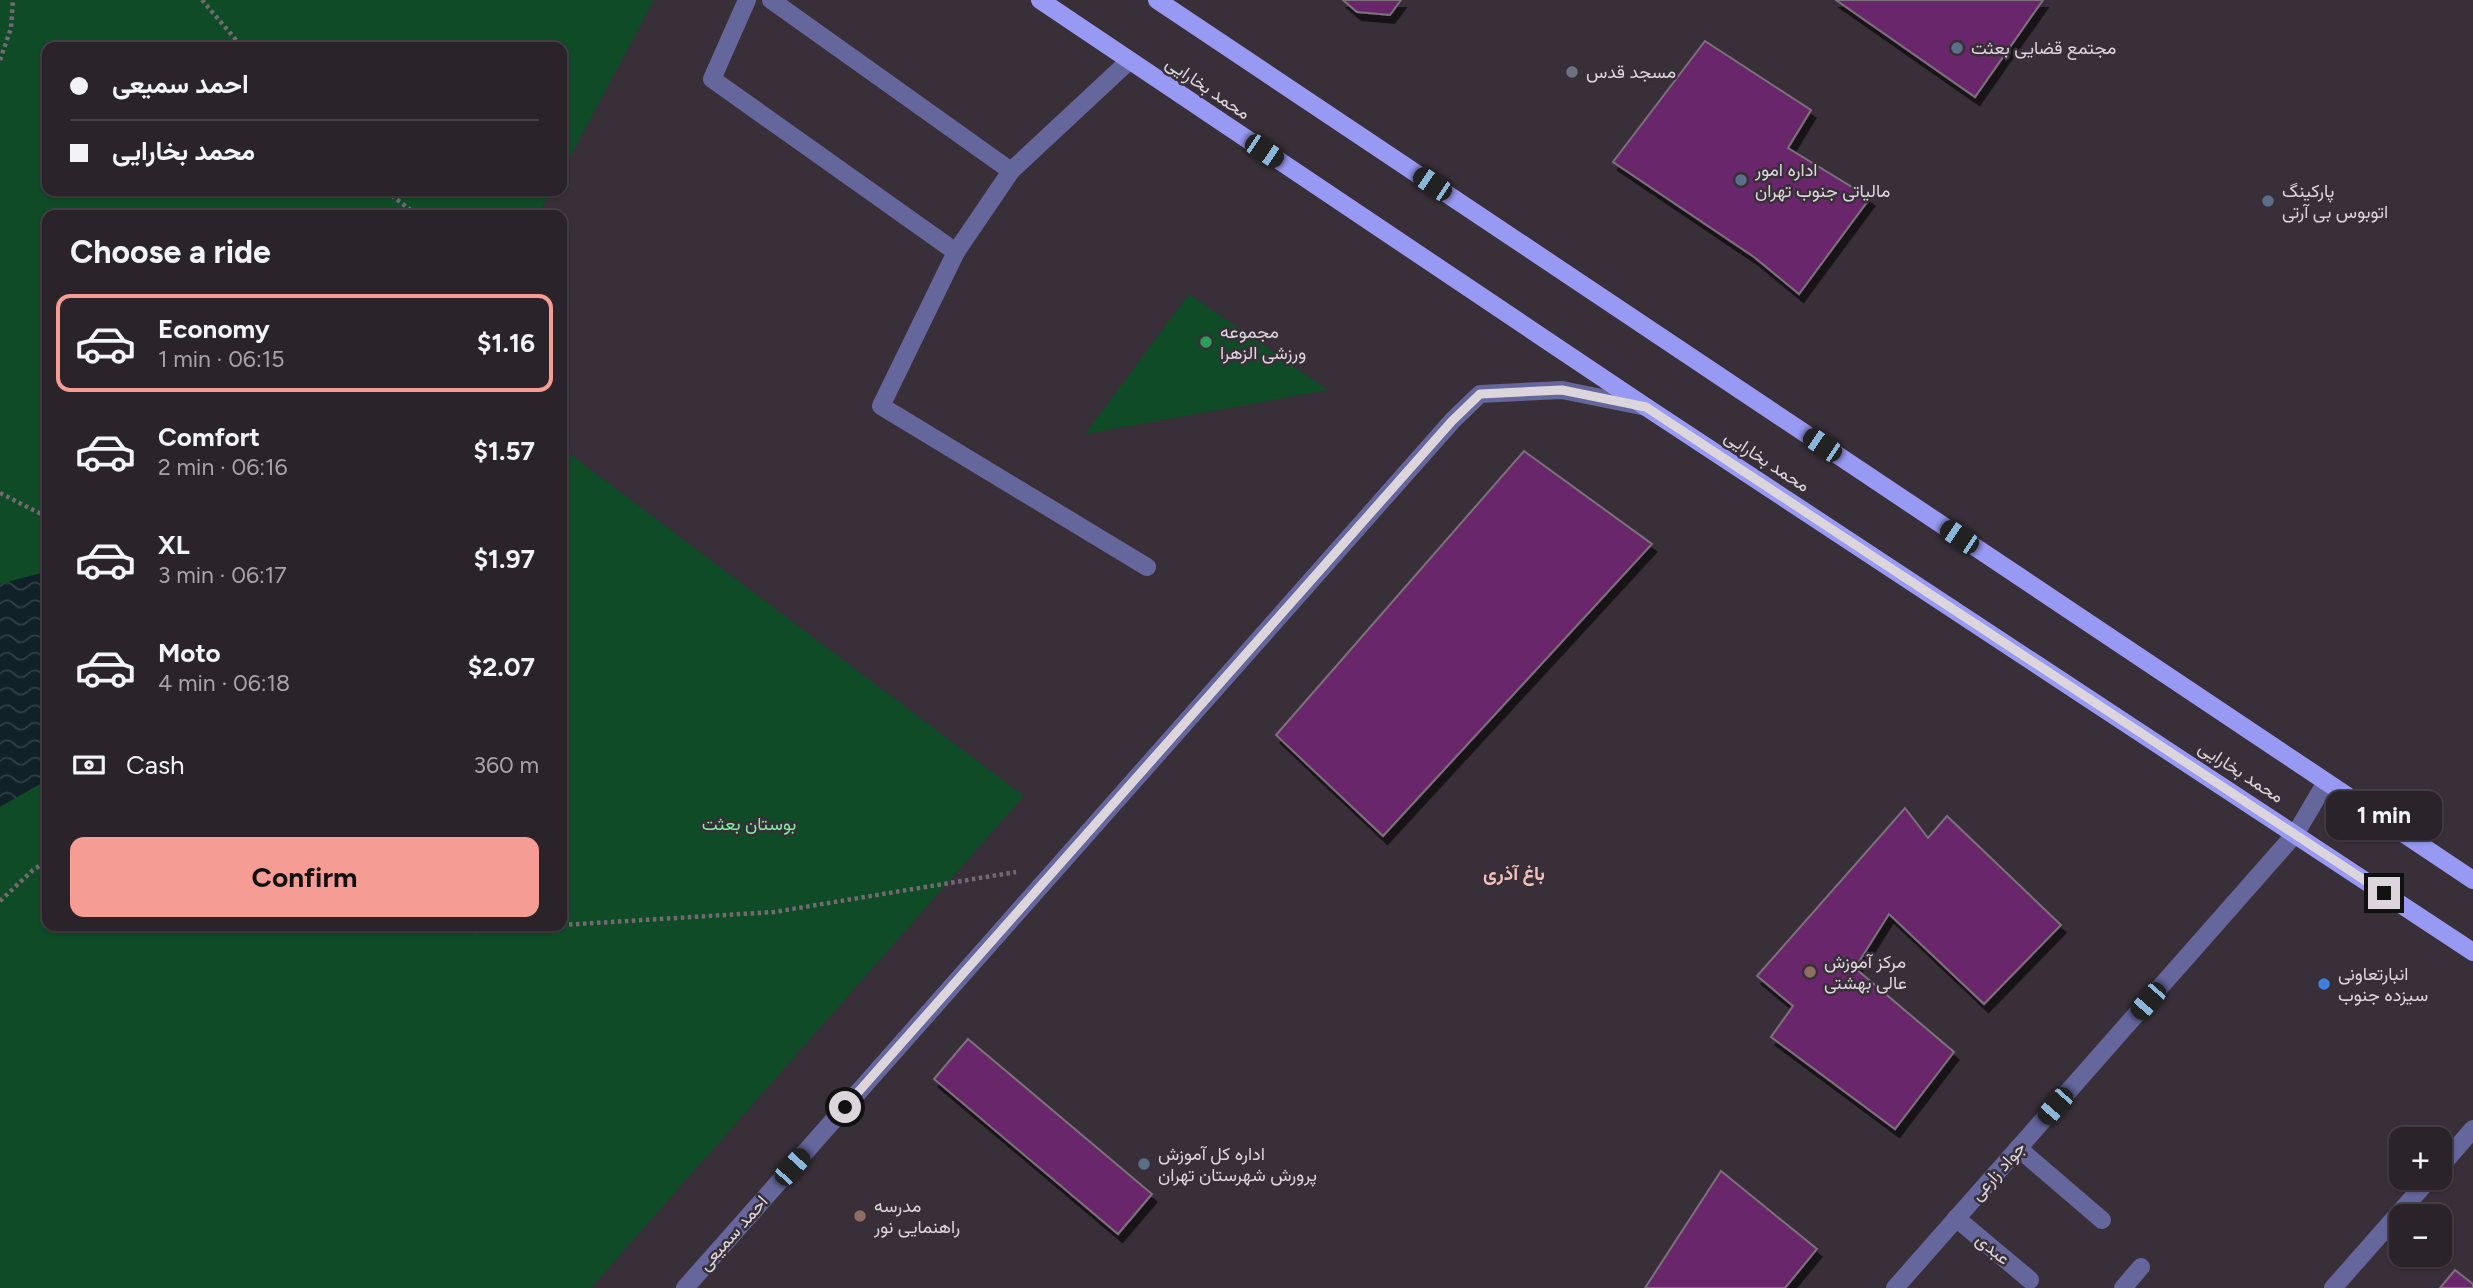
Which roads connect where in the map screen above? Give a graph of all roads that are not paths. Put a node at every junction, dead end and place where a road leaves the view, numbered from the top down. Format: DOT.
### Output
graph roads {
  1 [pos="747,0"];
  2 [pos="771,0"];
  3 [pos="1040,0"];
  4 [pos="1157,0"];
  5 [pos="1129,61"];
  6 [pos="1011,171"];
  7 [pos="956,252"];
  8 [pos="1646,407"];
  9 [pos="1147,567"];
  10 [pos="2326,782"];
  11 [pos="2296,833"];
  12 [pos="2473,880"];
  13 [pos="2473,952"];
  14 [pos="2473,1129"];
  15 [pos="2018,1148"];
  16 [pos="2452,1153"];
  17 [pos="2419,1190"];
  18 [pos="1956,1218"];
  19 [pos="2102,1220"];
  20 [pos="2141,1267"];
  21 [pos="2030,1280"];
  22 [pos="685,1288"];
  23 [pos="1895,1288"];
  24 [pos="2123,1288"];
  25 [pos="2333,1288"];
  1 -- 7 [label="street"];
  2 -- 6 [label="street"];
  3 -- 5 [label="main road, محمد بخارایی"];
  4 -- 10 [label="main road"];
  5 -- 6 [label="street"];
  5 -- 8 [label="main road, محمد بخارایی"];
  6 -- 7 [label="street"];
  7 -- 9 [label="street"];
  8 -- 11 [label="main road, محمد بخارایی"];
  8 -- 22 [label="street, احمد سمیعی"];
  10 -- 11 [label="street, جواد زارعی"];
  10 -- 12 [label="main road"];
  11 -- 13 [label="main road, محمد بخارایی"];
  11 -- 15 [label="street, جواد زارعی"];
  14 -- 16 [label="street"];
  15 -- 18 [label="street, جواد زارعی"];
  15 -- 19 [label="street"];
  17 -- 25 [label="street"];
  18 -- 21 [label="street, عبدی"];
  18 -- 23 [label="street, جواد زارعی"];
  20 -- 24 [label="street"];
}
